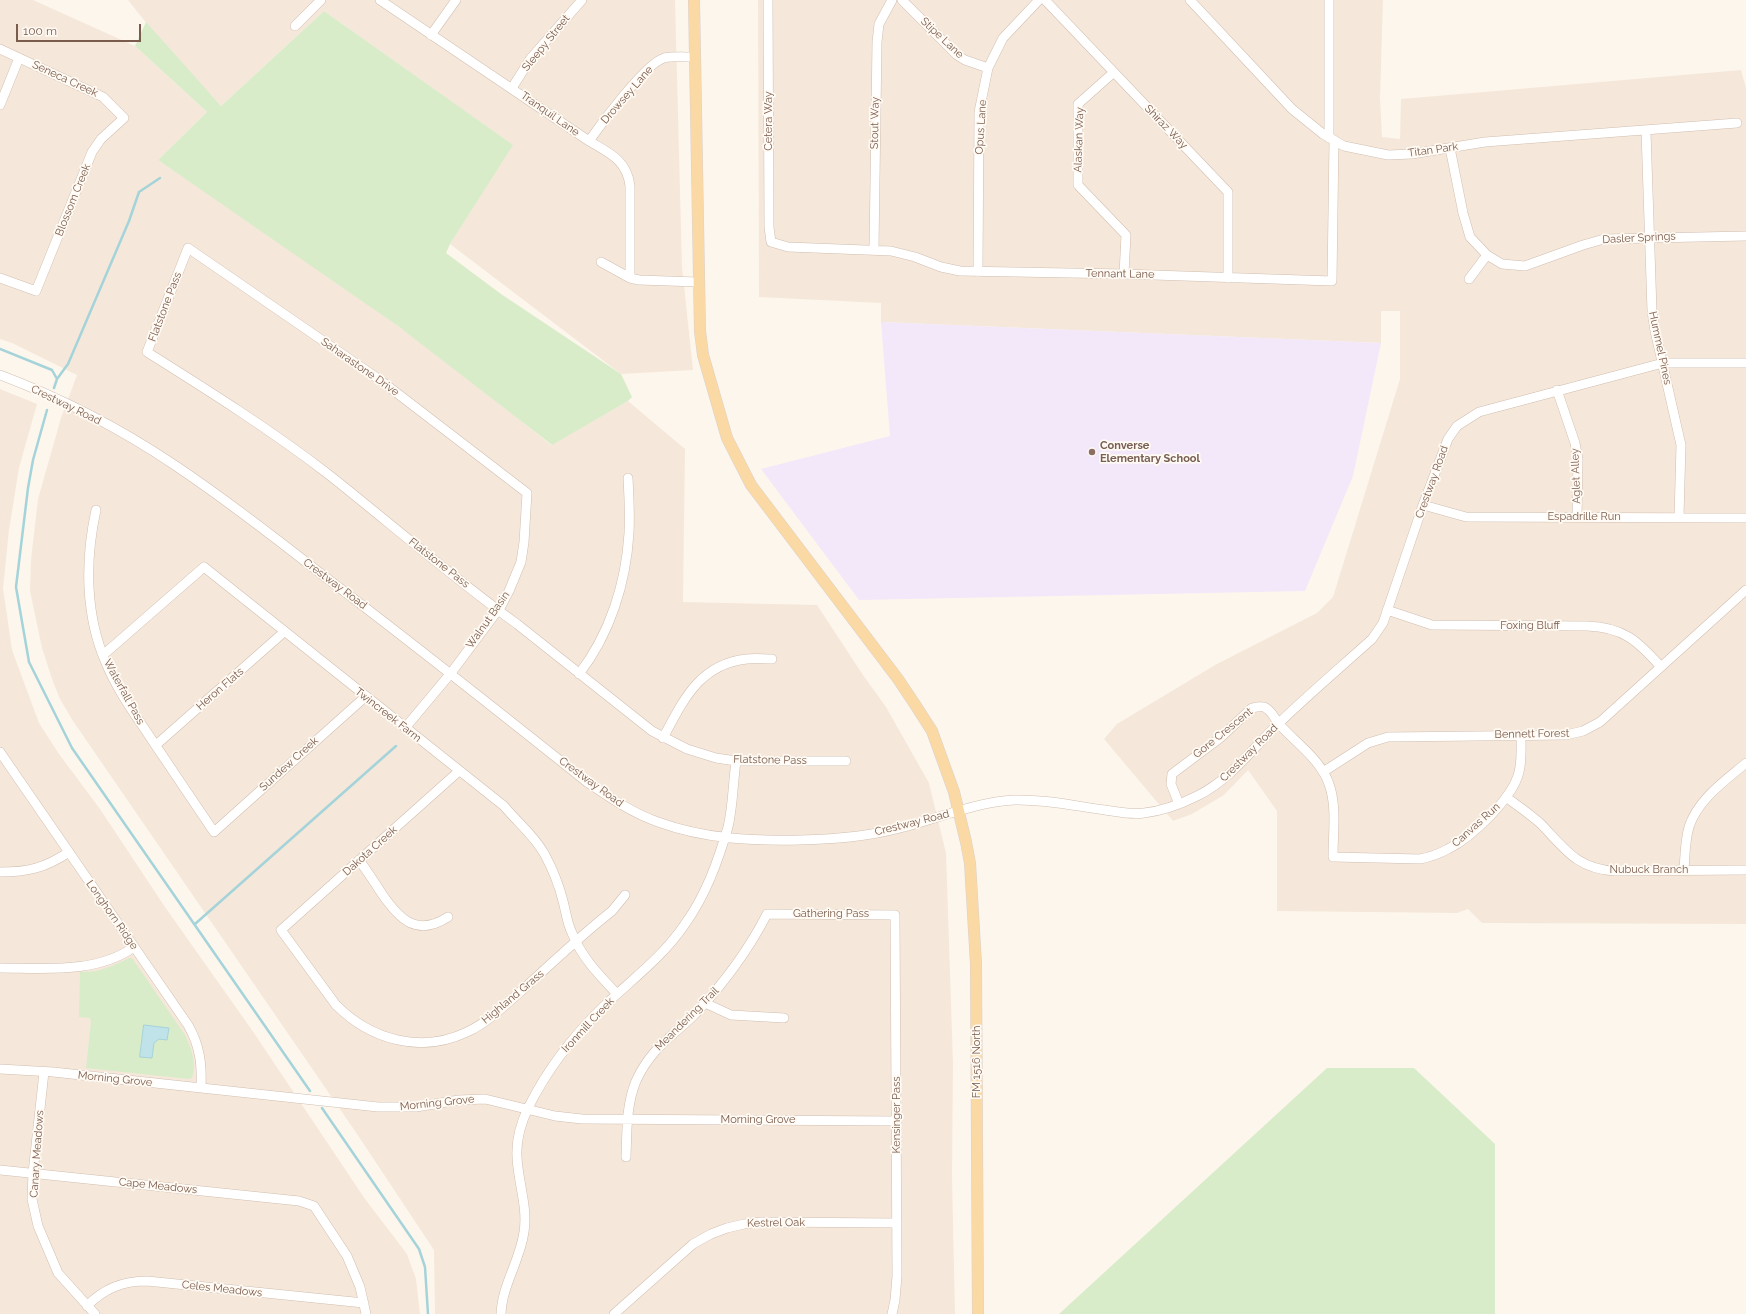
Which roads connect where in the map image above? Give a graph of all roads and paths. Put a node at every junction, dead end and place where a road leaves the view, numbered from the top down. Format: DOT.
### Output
graph roads {
  1 [pos="321,0"];
  2 [pos="380,0"];
  3 [pos="456,0"];
  4 [pos="582,0"];
  5 [pos="694,0"];
  6 [pos="768,0"];
  7 [pos="892,0"];
  8 [pos="902,0"];
  9 [pos="1039,0"];
  10 [pos="1045,0"];
  11 [pos="1190,0"];
  12 [pos="1329,0"];
  13 [pos="294,26"];
  14 [pos="431,34"];
  15 [pos="0,49"];
  16 [pos="695,57"];
  17 [pos="19,58"];
  18 [pos="988,68"];
  19 [pos="1113,73"];
  20 [pos="512,88"];
  21 [pos="0,105"];
  22 [pos="124,118"];
  23 [pos="1737,123"];
  24 [pos="1646,131"];
  25 [pos="1331,139"];
  26 [pos="589,141"];
  27 [pos="1450,148"];
  28 [pos="1746,236"];
  29 [pos="1648,237"];
  30 [pos="771,242"];
  31 [pos="188,248"];
  32 [pos="874,249"];
  33 [pos="1487,255"];
  34 [pos="601,262"];
  35 [pos="978,272"];
  36 [pos="1124,274"];
  37 [pos="0,278"];
  38 [pos="630,278"];
  39 [pos="1228,278"];
  40 [pos="1469,279"];
  41 [pos="698,282"];
  42 [pos="1663,363"];
  43 [pos="1746,363"];
  44 [pos="0,375"];
  45 [pos="1557,390"];
  46 [pos="628,478"];
  47 [pos="527,493"];
  48 [pos="1423,505"];
  49 [pos="96,510"];
  50 [pos="1577,517"];
  51 [pos="1679,517"];
  52 [pos="1746,518"];
  53 [pos="1746,590"];
  54 [pos="498,610"];
  55 [pos="1387,610"];
  56 [pos="284,632"];
  57 [pos="103,655"];
  58 [pos="772,659"];
  59 [pos="1661,667"];
  60 [pos="451,673"];
  61 [pos="579,674"];
  62 [pos="365,697"];
  63 [pos="1278,724"];
  64 [pos="405,728"];
  65 [pos="1521,735"];
  66 [pos="663,738"];
  67 [pos="156,745"];
  68 [pos="1,756"];
  69 [pos="736,761"];
  70 [pos="846,761"];
  71 [pos="1746,763"];
  72 [pos="458,771"];
  73 [pos="1323,772"];
  74 [pos="1506,797"];
  75 [pos="1180,804"];
  76 [pos="959,812"];
  77 [pos="214,832"];
  78 [pos="724,838"];
  79 [pos="69,852"];
  80 [pos="359,860"];
  81 [pos="1684,870"];
  82 [pos="1746,870"];
  83 [pos="0,872"];
  84 [pos="625,895"];
  85 [pos="767,914"];
  86 [pos="895,915"];
  87 [pos="448,917"];
  88 [pos="281,930"];
  89 [pos="576,942"];
  90 [pos="134,947"];
  91 [pos="0,968"];
  92 [pos="617,994"];
  93 [pos="705,1003"];
  94 [pos="784,1018"];
  95 [pos="0,1069"];
  96 [pos="44,1072"];
  97 [pos="201,1087"];
  98 [pos="528,1110"];
  99 [pos="627,1119"];
  100 [pos="897,1121"];
  101 [pos="626,1157"];
  102 [pos="0,1170"];
  103 [pos="33,1173"];
  104 [pos="897,1223"];
  105 [pos="364,1303"];
  106 [pos="87,1306"];
  107 [pos="95,1314"];
  108 [pos="366,1314"];
  109 [pos="501,1314"];
  110 [pos="614,1314"];
  111 [pos="892,1314"];
  112 [pos="978,1314"];
  1 -- 13 [label="street"];
  2 -- 14 [label="street, Tranquil Lane"];
  3 -- 14 [label="street"];
  4 -- 20 [label="street, Sleepy Street"];
  5 -- 16 [label="main road, FM 1516 North"];
  6 -- 30 [label="street, Cetera Way"];
  7 -- 32 [label="street, Stout Way"];
  8 -- 18 [label="street, Stipe Lane"];
  9 -- 18 [label="street, Opus Lane"];
  10 -- 19 [label="street, Shiraz Way"];
  11 -- 25 [label="street, Titan Park"];
  12 -- 25 [label="street"];
  14 -- 20 [label="street, Tranquil Lane"];
  15 -- 17 [label="street, Seneca Creek"];
  16 -- 26 [label="street, Drowsey Lane"];
  16 -- 41 [label="main road, FM 1516 North"];
  17 -- 21 [label="street"];
  17 -- 22 [label="street, Seneca Creek"];
  18 -- 35 [label="street, Opus Lane"];
  19 -- 36 [label="street, Alaskan Way"];
  19 -- 39 [label="street, Shiraz Way"];
  20 -- 26 [label="street, Tranquil Lane"];
  22 -- 37 [label="street, Blossom Creek"];
  23 -- 24 [label="street, Titan Park"];
  24 -- 27 [label="street, Titan Park"];
  24 -- 29 [label="street, Hummel Pines"];
  25 -- 27 [label="street, Titan Park"];
  25 -- 39 [label="street, Tennant Lane"];
  26 -- 38 [label="street, Tranquil Lane"];
  27 -- 33 [label="street, Dasler Springs"];
  28 -- 29 [label="street, Dasler Springs"];
  29 -- 33 [label="street, Dasler Springs"];
  29 -- 42 [label="street, Hummel Pines"];
  30 -- 32 [label="street, Tennant Lane"];
  31 -- 47 [label="street, Saharastone Drive"];
  31 -- 54 [label="street, Flatstone Pass"];
  32 -- 35 [label="street, Tennant Lane"];
  33 -- 40 [label="street"];
  34 -- 38 [label="street"];
  35 -- 36 [label="street, Tennant Lane"];
  36 -- 39 [label="street, Tennant Lane"];
  38 -- 41 [label="street"];
  41 -- 76 [label="main road, FM 1516 North"];
  42 -- 43 [label="street, Crestway Road"];
  42 -- 45 [label="street, Crestway Road"];
  42 -- 51 [label="street, Hummel Pines"];
  44 -- 60 [label="street, Crestway Road"];
  45 -- 48 [label="street, Crestway Road"];
  45 -- 50 [label="street, Aglet Alley"];
  46 -- 61 [label="street"];
  47 -- 54 [label="street, Walnut Basin"];
  48 -- 50 [label="street, Espadrille Run"];
  48 -- 55 [label="street, Crestway Road"];
  49 -- 57 [label="street, Waterfall Pass"];
  50 -- 51 [label="street, Espadrille Run"];
  51 -- 52 [label="street, Espadrille Run"];
  53 -- 59 [label="street, Bennett Forest"];
  54 -- 60 [label="street, Walnut Basin"];
  54 -- 61 [label="street, Flatstone Pass"];
  55 -- 59 [label="street, Foxing Bluff"];
  55 -- 63 [label="street, Crestway Road"];
  56 -- 57 [label="street, Twincreek Farm"];
  56 -- 62 [label="street, Twincreek Farm"];
  56 -- 67 [label="street, Heron Flats"];
  57 -- 67 [label="street, Waterfall Pass"];
  58 -- 66 [label="street"];
  59 -- 65 [label="street, Bennett Forest"];
  60 -- 64 [label="street, Walnut Basin"];
  60 -- 78 [label="street, Crestway Road"];
  61 -- 66 [label="street, Flatstone Pass"];
  62 -- 64 [label="street, Twincreek Farm"];
  62 -- 77 [label="street, Sundew Creek"];
  63 -- 73 [label="street"];
  63 -- 75 [label="street, Crestway Road"];
  63 -- 75 [label="street, Gore Crescent"];
  64 -- 72 [label="street, Twincreek Farm"];
  65 -- 73 [label="street, Bennett Forest"];
  65 -- 74 [label="street, Canvas Run"];
  66 -- 69 [label="street, Flatstone Pass"];
  67 -- 77 [label="street, Waterfall Pass"];
  68 -- 79 [label="street, Longhorn Ridge"];
  69 -- 70 [label="street, Flatstone Pass"];
  69 -- 78 [label="street, Ironmill Creek"];
  71 -- 81 [label="street"];
  72 -- 80 [label="street, Dakota Creek"];
  72 -- 89 [label="street, Twincreek Farm"];
  73 -- 74 [label="street, Canvas Run"];
  74 -- 81 [label="street, Nubuck Branch"];
  75 -- 76 [label="street, Crestway Road"];
  76 -- 78 [label="street, Crestway Road"];
  76 -- 112 [label="main road, FM 1516 North"];
  78 -- 92 [label="street, Ironmill Creek"];
  79 -- 83 [label="street"];
  79 -- 90 [label="street, Longhorn Ridge"];
  80 -- 87 [label="street"];
  80 -- 88 [label="street, Dakota Creek"];
  81 -- 82 [label="street, Nubuck Branch"];
  84 -- 89 [label="street, Highland Grass"];
  85 -- 86 [label="street, Gathering Pass"];
  85 -- 93 [label="street, Meandering Trail"];
  86 -- 100 [label="street, Kensinger Pass"];
  88 -- 89 [label="street, Highland Grass"];
  89 -- 92 [label="street, Twincreek Farm"];
  90 -- 91 [label="street"];
  90 -- 97 [label="street, Longhorn Ridge"];
  92 -- 98 [label="street, Ironmill Creek"];
  93 -- 94 [label="street"];
  93 -- 99 [label="street, Meandering Trail"];
  95 -- 96 [label="street, Morning Grove"];
  96 -- 97 [label="street, Morning Grove"];
  96 -- 103 [label="street, Canary Meadows"];
  97 -- 98 [label="street, Morning Grove"];
  98 -- 99 [label="street, Morning Grove"];
  98 -- 109 [label="street, Ironmill Creek"];
  99 -- 100 [label="street, Morning Grove"];
  99 -- 101 [label="street, Meandering Trail"];
  100 -- 104 [label="street, Kensinger Pass"];
  102 -- 103 [label="street, Cape Meadows"];
  103 -- 105 [label="street, Cape Meadows"];
  103 -- 106 [label="street, Canary Meadows"];
  104 -- 110 [label="street, Kestrel Oak"];
  104 -- 111 [label="street, Kensinger Pass"];
  105 -- 106 [label="street, Celes Meadows"];
  105 -- 108 [label="street"];
  106 -- 107 [label="street, Canary Meadows"];
}
